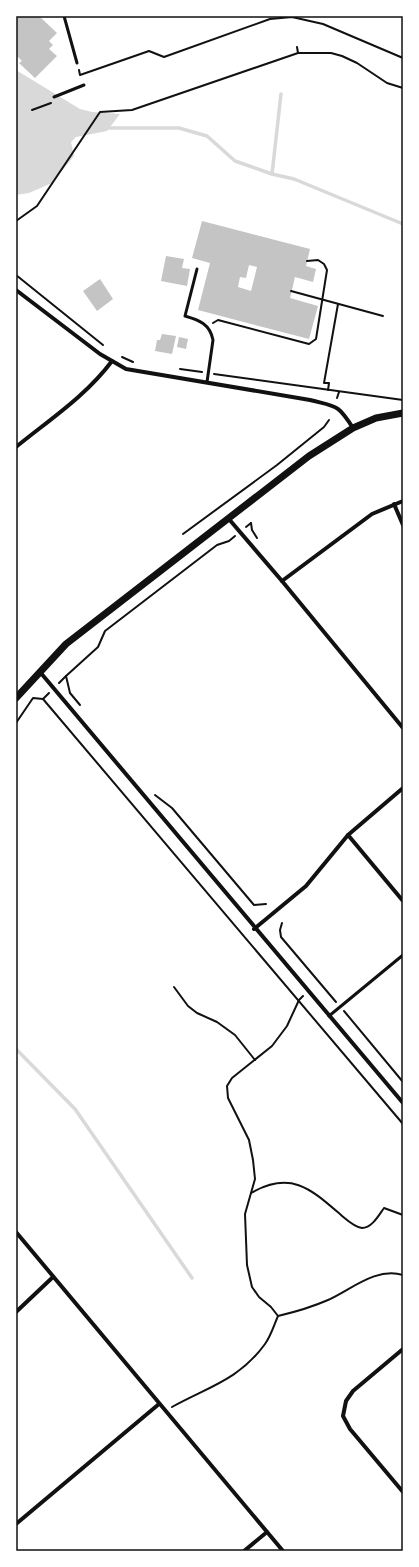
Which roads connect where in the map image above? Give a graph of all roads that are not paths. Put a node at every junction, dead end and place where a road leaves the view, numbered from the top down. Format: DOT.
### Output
graph roads {
  1 [pos="64,16"];
  2 [pos="77,63"];
  3 [pos="84,85"];
  4 [pos="54,96"];
  5 [pos="196,269"];
  6 [pos="16,290"];
  7 [pos="112,361"];
  8 [pos="207,382"];
  9 [pos="403,413"];
  10 [pos="353,428"];
  11 [pos="16,447"];
  12 [pos="403,501"];
  13 [pos="394,504"];
  14 [pos="228,518"];
  15 [pos="403,525"];
  16 [pos="282,581"];
  17 [pos="39,672"];
  18 [pos="16,698"];
  19 [pos="403,728"];
  20 [pos="403,788"];
  21 [pos="348,836"];
  22 [pos="403,901"];
  23 [pos="254,929"];
  24 [pos="403,955"];
  25 [pos="329,1016"];
  26 [pos="403,1103"];
  27 [pos="16,1232"];
  28 [pos="53,1277"];
  29 [pos="16,1312"];
  30 [pos="403,1349"];
  31 [pos="159,1404"];
  32 [pos="403,1492"];
  33 [pos="16,1524"];
  34 [pos="267,1532"];
  35 [pos="244,1551"];
  36 [pos="283,1551"];
  1 -- 2 [label="lane"];
  3 -- 4 [label="lane"];
  5 -- 8 [label="lane"];
  6 -- 7 [label="street"];
  7 -- 8 [label="street"];
  7 -- 11 [label="street"];
  8 -- 10 [label="street"];
  9 -- 10 [label="street"];
  10 -- 14 [label="street"];
  12 -- 13 [label="street"];
  13 -- 15 [label="street"];
  13 -- 16 [label="street"];
  14 -- 16 [label="street"];
  14 -- 17 [label="street"];
  16 -- 19 [label="street"];
  17 -- 18 [label="street"];
  17 -- 23 [label="street"];
  20 -- 21 [label="street"];
  21 -- 22 [label="street"];
  21 -- 23 [label="street"];
  23 -- 25 [label="street"];
  24 -- 25 [label="lane"];
  25 -- 26 [label="street"];
  27 -- 28 [label="street"];
  28 -- 29 [label="street"];
  28 -- 31 [label="street"];
  30 -- 32 [label="street"];
  31 -- 33 [label="street"];
  31 -- 34 [label="street"];
  34 -- 35 [label="street"];
  34 -- 36 [label="street"];
}
